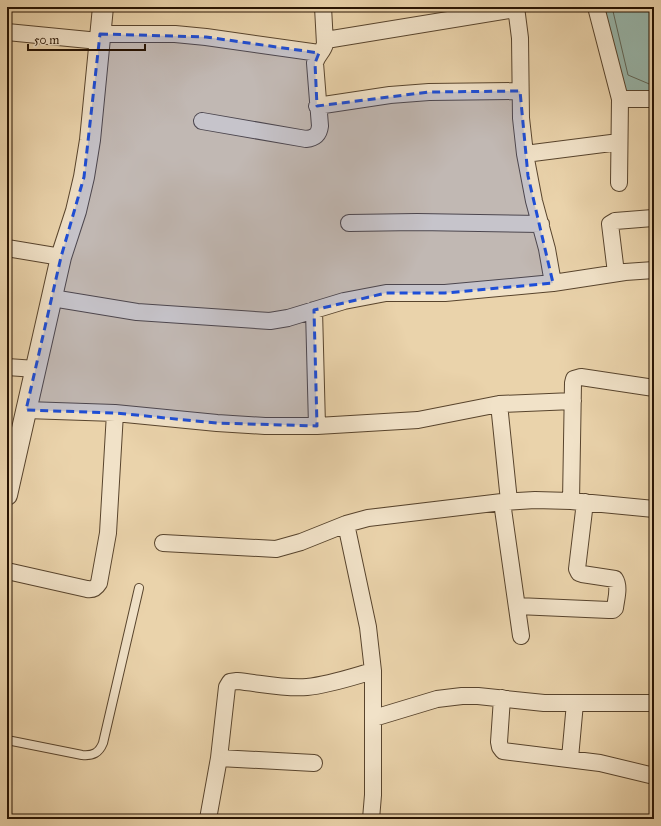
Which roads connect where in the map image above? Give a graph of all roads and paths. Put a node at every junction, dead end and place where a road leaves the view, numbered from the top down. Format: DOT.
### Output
graph roads {
  1 [pos="103,7"];
  2 [pos="323,7"];
  3 [pos="596,7"];
  4 [pos="516,8"];
  5 [pos="7,32"];
  6 [pos="100,37"];
  7 [pos="322,47"];
  8 [pos="520,91"];
  9 [pos="620,99"];
  10 [pos="654,99"];
  11 [pos="318,106"];
  12 [pos="202,122"];
  13 [pos="620,142"];
  14 [pos="526,154"];
  15 [pos="619,184"];
  16 [pos="653,218"];
  17 [pos="349,223"];
  18 [pos="541,224"];
  19 [pos="7,248"];
  20 [pos="61,257"];
  21 [pos="654,270"];
  22 [pos="616,273"];
  23 [pos="553,283"];
  24 [pos="52,298"];
  25 [pos="314,310"];
  26 [pos="7,367"];
  27 [pos="36,369"];
  28 [pos="654,388"];
  29 [pos="573,401"];
  30 [pos="499,404"];
  31 [pos="26,410"];
  32 [pos="115,413"];
  33 [pos="317,426"];
  34 [pos="7,495"];
  35 [pos="506,502"];
  36 [pos="578,502"];
  37 [pos="654,509"];
  38 [pos="346,524"];
  39 [pos="163,543"];
  40 [pos="7,571"];
  41 [pos="139,588"];
  42 [pos="517,606"];
  43 [pos="521,636"];
  44 [pos="373,671"];
  45 [pos="502,698"];
  46 [pos="654,702"];
  47 [pos="575,703"];
  48 [pos="374,718"];
  49 [pos="7,740"];
  50 [pos="219,758"];
  51 [pos="570,758"];
  52 [pos="314,764"];
  53 [pos="654,776"];
  54 [pos="208,819"];
  55 [pos="371,819"];
  1 -- 6 [label="street"];
  2 -- 7 [label="street"];
  3 -- 9 [label="street"];
  4 -- 7 [label="street"];
  4 -- 8 [label="street"];
  5 -- 6 [label="street"];
  6 -- 7 [label="street"];
  6 -- 20 [label="street"];
  7 -- 11 [label="street"];
  8 -- 11 [label="street"];
  8 -- 14 [label="street"];
  9 -- 10 [label="street"];
  9 -- 13 [label="street"];
  11 -- 12 [label="street"];
  13 -- 14 [label="street"];
  13 -- 15 [label="street"];
  14 -- 18 [label="street"];
  16 -- 22 [label="street"];
  17 -- 18 [label="street"];
  18 -- 23 [label="street"];
  19 -- 20 [label="street"];
  20 -- 24 [label="street"];
  21 -- 22 [label="street"];
  22 -- 23 [label="street"];
  23 -- 25 [label="street"];
  24 -- 25 [label="street"];
  24 -- 27 [label="street"];
  25 -- 33 [label="street"];
  26 -- 27 [label="street"];
  27 -- 31 [label="street"];
  28 -- 29 [label="street"];
  29 -- 30 [label="street"];
  29 -- 36 [label="street"];
  30 -- 33 [label="street"];
  30 -- 35 [label="street"];
  31 -- 32 [label="street"];
  31 -- 34 [label="street"];
  32 -- 33 [label="street"];
  32 -- 40 [label="street"];
  35 -- 36 [label="street"];
  35 -- 38 [label="street"];
  35 -- 42 [label="street"];
  36 -- 37 [label="street"];
  36 -- 42 [label="street"];
  38 -- 39 [label="street"];
  38 -- 44 [label="street"];
  41 -- 49 [label="lane"];
  42 -- 43 [label="street"];
  44 -- 48 [label="street"];
  44 -- 50 [label="street"];
  45 -- 47 [label="street"];
  45 -- 48 [label="street"];
  45 -- 51 [label="street"];
  46 -- 47 [label="street"];
  47 -- 51 [label="street"];
  48 -- 55 [label="street"];
  50 -- 52 [label="street"];
  50 -- 54 [label="street"];
  51 -- 53 [label="street"];
}
